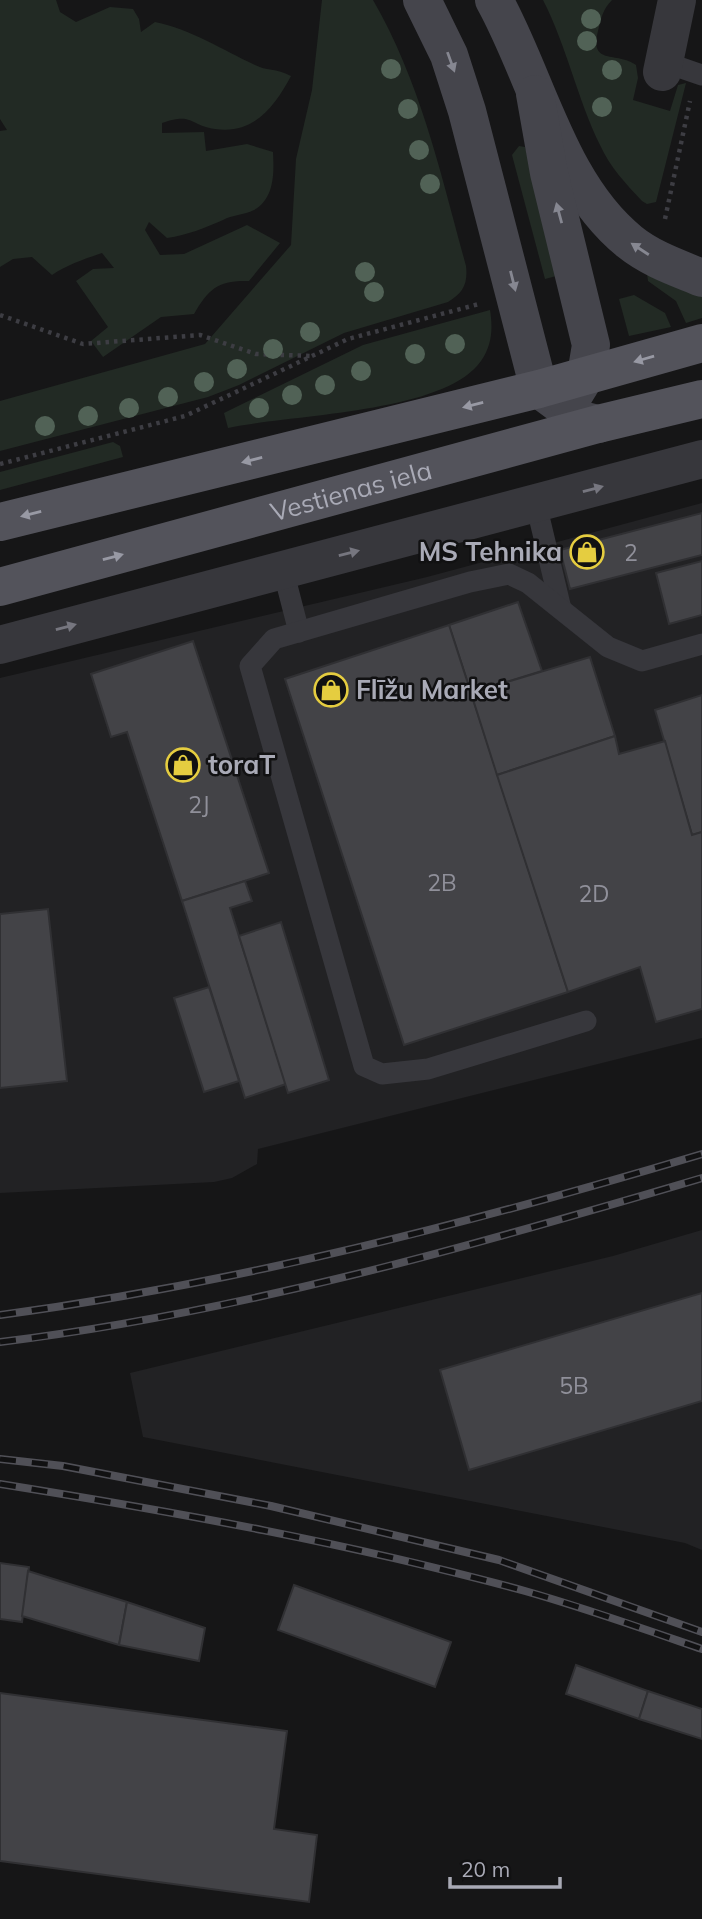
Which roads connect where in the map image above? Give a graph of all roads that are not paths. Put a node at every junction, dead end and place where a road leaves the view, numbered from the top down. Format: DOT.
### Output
graph roads {
  1 [pos="422,0"];
  2 [pos="494,0"];
  3 [pos="677,0"];
  4 [pos="681,70"];
  5 [pos="535,94"];
  6 [pos="702,278"];
  7 [pos="702,342"];
  8 [pos="586,375"];
  9 [pos="702,398"];
  10 [pos="567,407"];
  11 [pos="702,459"];
  12 [pos="536,504"];
  13 [pos="0,522"];
  14 [pos="283,570"];
  15 [pos="0,587"];
  16 [pos="561,608"];
  17 [pos="299,632"];
  18 [pos="702,644"];
  19 [pos="0,645"];
  20 [pos="586,1021"];
  1 -- 10 [label="main road, one-way"];
  2 -- 5 [label="main road"];
  3 -- 4 [label="street"];
  6 -- 5 [label="main road, one-way"];
  8 -- 5 [label="main road, one-way"];
  7 -- 8 [label="main road, Vestienas iela, one-way"];
  8 -- 10 [label="main road, Vestienas iela"];
  9 -- 10 [label="main road, Vestienas iela"];
  10 -- 13 [label="main road, Vestienas iela, one-way"];
  15 -- 10 [label="main road, Vestienas iela, one-way"];
  12 -- 11 [label="street, one-way"];
  14 -- 12 [label="street, one-way"];
  12 -- 16 [label="lane"];
  14 -- 17 [label="lane"];
  19 -- 14 [label="street, one-way"];
  16 -- 17 [label="lane"];
  16 -- 18 [label="lane"];
  17 -- 20 [label="lane"];
}
